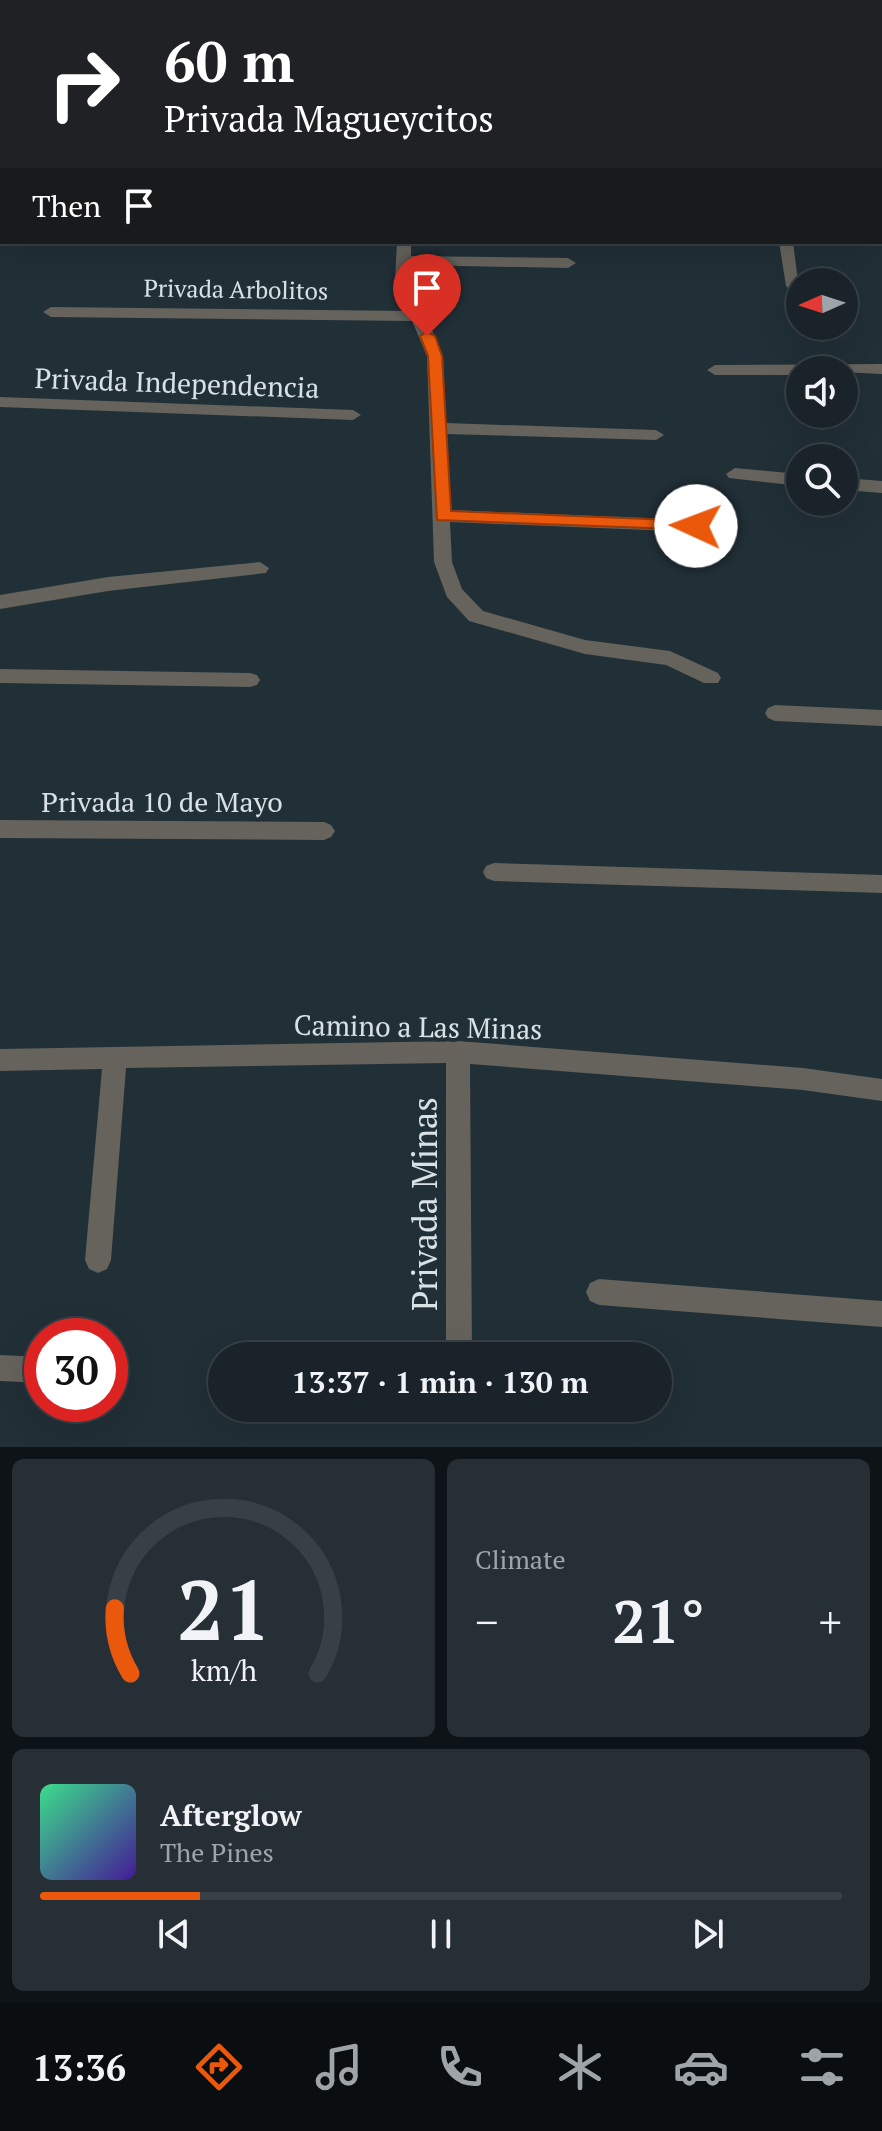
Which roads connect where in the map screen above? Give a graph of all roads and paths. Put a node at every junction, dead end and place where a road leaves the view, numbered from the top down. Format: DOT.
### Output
graph roads {
  1 [pos="786,244"];
  2 [pos="404,251"];
  3 [pos="568,263"];
  4 [pos="791,268"];
  5 [pos="51,312"];
  6 [pos="420,316"];
  7 [pos="882,369"];
  8 [pos="715,370"];
  9 [pos="0,402"];
  10 [pos="353,415"];
  11 [pos="437,428"];
  12 [pos="656,435"];
  13 [pos="735,474"];
  14 [pos="786,479"];
  15 [pos="858,485"];
  16 [pos="882,487"];
  17 [pos="443,516"];
  18 [pos="696,526"];
  19 [pos="260,568"];
  20 [pos="0,602"];
  21 [pos="0,676"];
  22 [pos="711,678"];
  23 [pos="250,680"];
  24 [pos="775,713"];
  25 [pos="882,718"];
  26 [pos="0,829"];
  27 [pos="324,831"];
  28 [pos="494,872"];
  29 [pos="882,884"];
  30 [pos="458,1052"];
  31 [pos="115,1058"];
  32 [pos="0,1060"];
  33 [pos="882,1090"];
  34 [pos="98,1260"];
  35 [pos="599,1292"];
  36 [pos="882,1314"];
  37 [pos="459,1342"];
  38 [pos="0,1368"];
  39 [pos="24,1369"];
  1 -- 4 [label="street"];
  2 -- 3 [label="street"];
  2 -- 6 [label="street"];
  5 -- 6 [label="street, Privada Arbolitos"];
  6 -- 11 [label="street"];
  7 -- 8 [label="street"];
  9 -- 10 [label="street, Privada Independencia"];
  11 -- 12 [label="street"];
  11 -- 17 [label="street"];
  13 -- 14 [label="street"];
  15 -- 16 [label="street"];
  17 -- 18 [label="street"];
  17 -- 22 [label="street"];
  19 -- 20 [label="street"];
  21 -- 23 [label="street"];
  24 -- 25 [label="street"];
  26 -- 27 [label="street, Privada 10 de Mayo"];
  28 -- 29 [label="street"];
  30 -- 31 [label="street, Camino a Las Minas"];
  30 -- 33 [label="street, Camino a Las Minas"];
  30 -- 37 [label="street, Privada Minas"];
  31 -- 32 [label="street, Camino a Las Minas"];
  31 -- 34 [label="street"];
  35 -- 36 [label="street"];
  38 -- 39 [label="street"];
}
